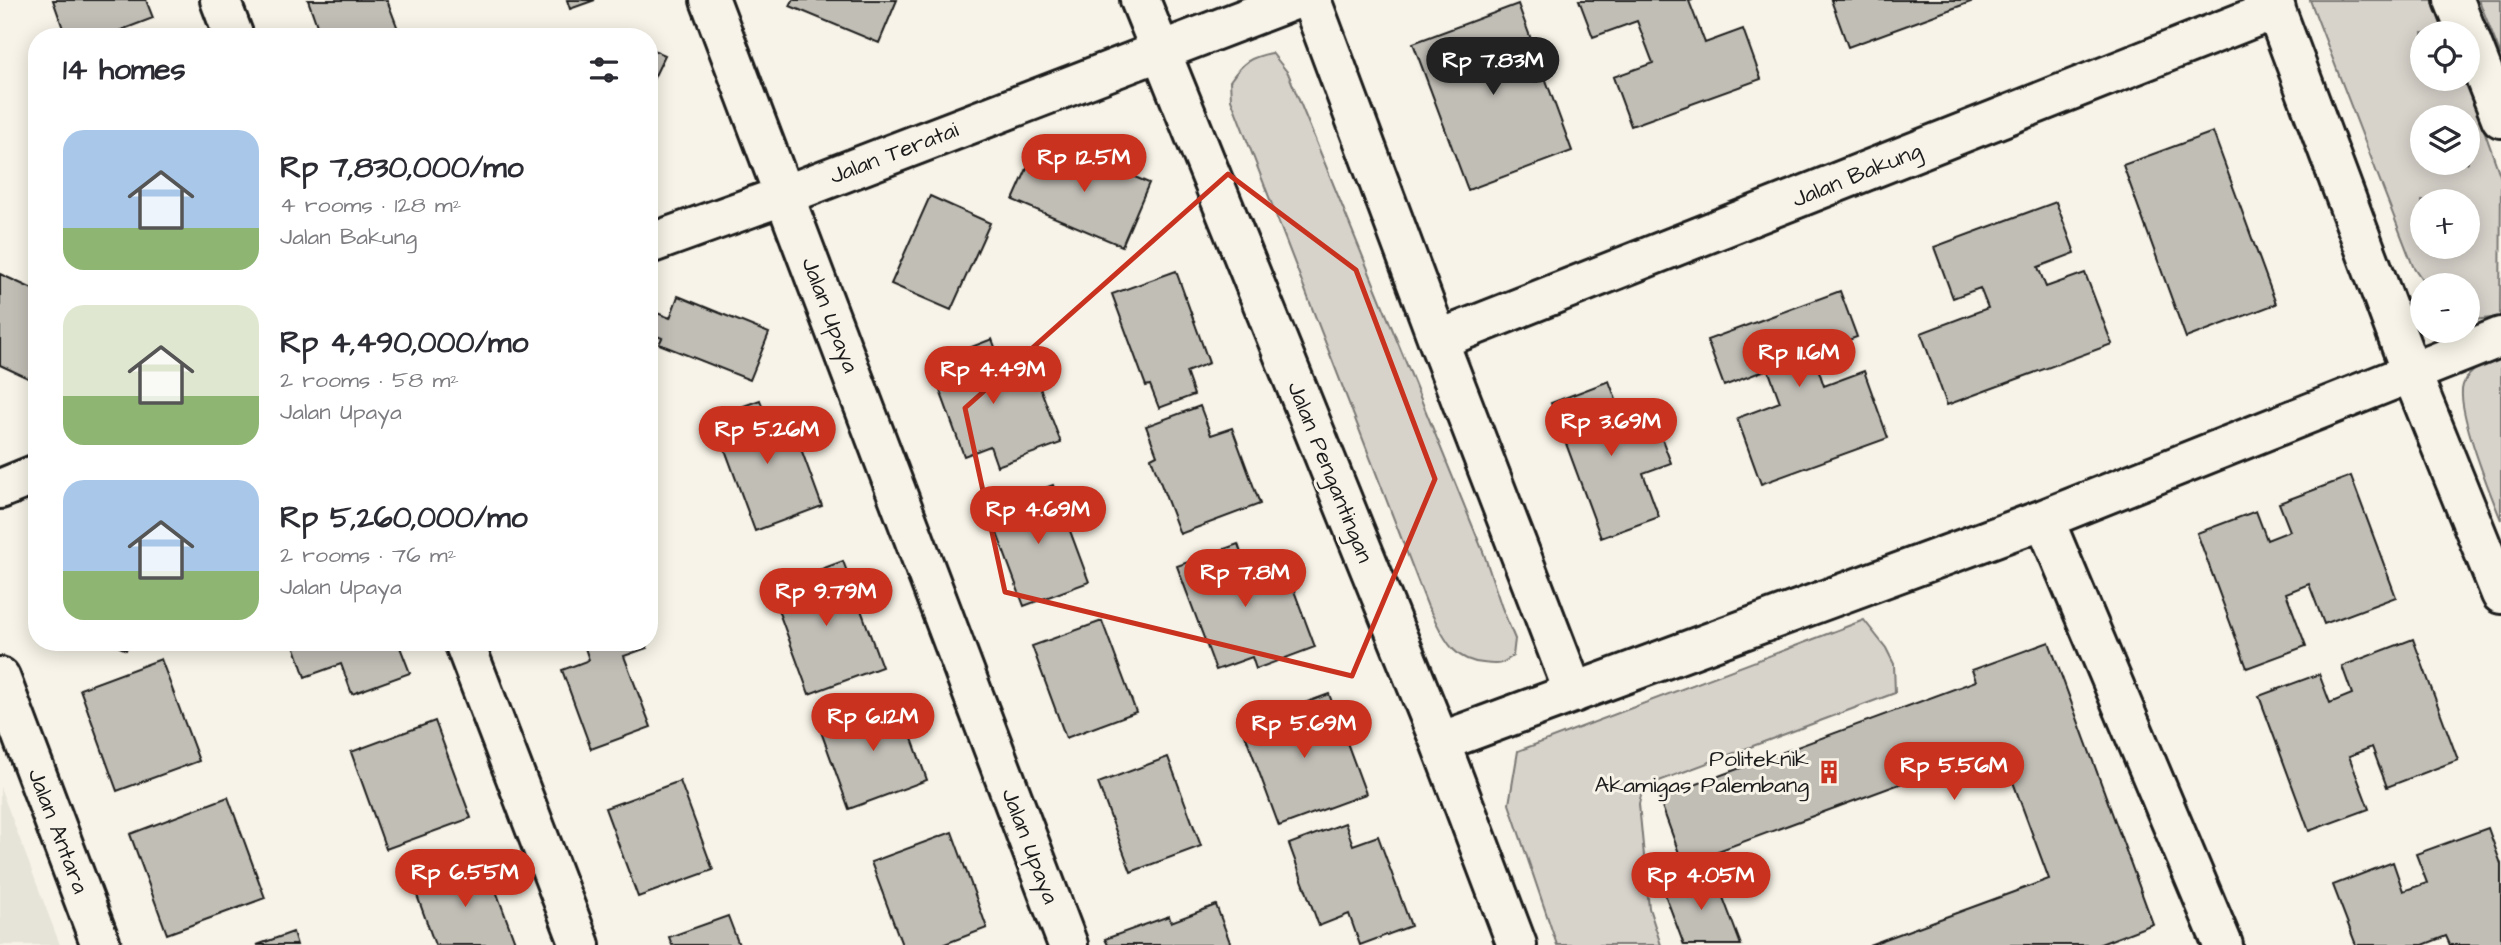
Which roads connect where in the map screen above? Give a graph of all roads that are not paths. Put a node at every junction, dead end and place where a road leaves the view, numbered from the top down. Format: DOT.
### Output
graph roads {
  1 [pos="220,0"];
  2 [pos="710,0"];
  3 [pos="1140,0"];
  4 [pos="1294,0"];
  5 [pos="1311,0"];
  6 [pos="2454,0"];
  7 [pos="2274,5"];
  8 [pos="2462,21"];
  9 [pos="231,28"];
  10 [pos="1159,51"];
  11 [pos="2480,66"];
  12 [pos="2501,118"];
  13 [pos="785,195"];
  14 [pos="658,241"];
  15 [pos="2501,337"];
  16 [pos="1438,340"];
  17 [pos="2411,372"];
  18 [pos="28,478"];
  19 [pos="0,489"];
  20 [pos="2044,519"];
  21 [pos="2501,594"];
  22 [pos="467,651"];
  23 [pos="0,677"];
  24 [pos="1574,692"];
  25 [pos="1440,742"];
  26 [pos="101,945"];
  27 [pos="580,945"];
  28 [pos="1068,945"];
  29 [pos="1517,945"];
  30 [pos="2223,945"];
  1 -- 9 [label="street"];
  2 -- 13 [label="street, Jalan Upaya"];
  3 -- 10 [label="street, Jalan Pengantingan"];
  4 -- 10 [label="street, Jalan Teratai"];
  5 -- 16 [label="street"];
  6 -- 8 [label="street"];
  7 -- 16 [label="street, Jalan Bakung"];
  7 -- 17 [label="street"];
  10 -- 13 [label="street, Jalan Teratai"];
  10 -- 25 [label="street, Jalan Pengantingan"];
  11 -- 12 [label="street"];
  13 -- 14 [label="street, Jalan Teratai"];
  13 -- 28 [label="street, Jalan Upaya"];
  15 -- 17 [label="street"];
  16 -- 24 [label="street"];
  17 -- 20 [label="street"];
  17 -- 21 [label="street"];
  18 -- 19 [label="street"];
  20 -- 24 [label="street"];
  20 -- 30 [label="street"];
  22 -- 27 [label="street"];
  23 -- 26 [label="street, Jalan Antara"];
  24 -- 25 [label="street"];
  25 -- 29 [label="street, Jalan Pengantingan"];
}
